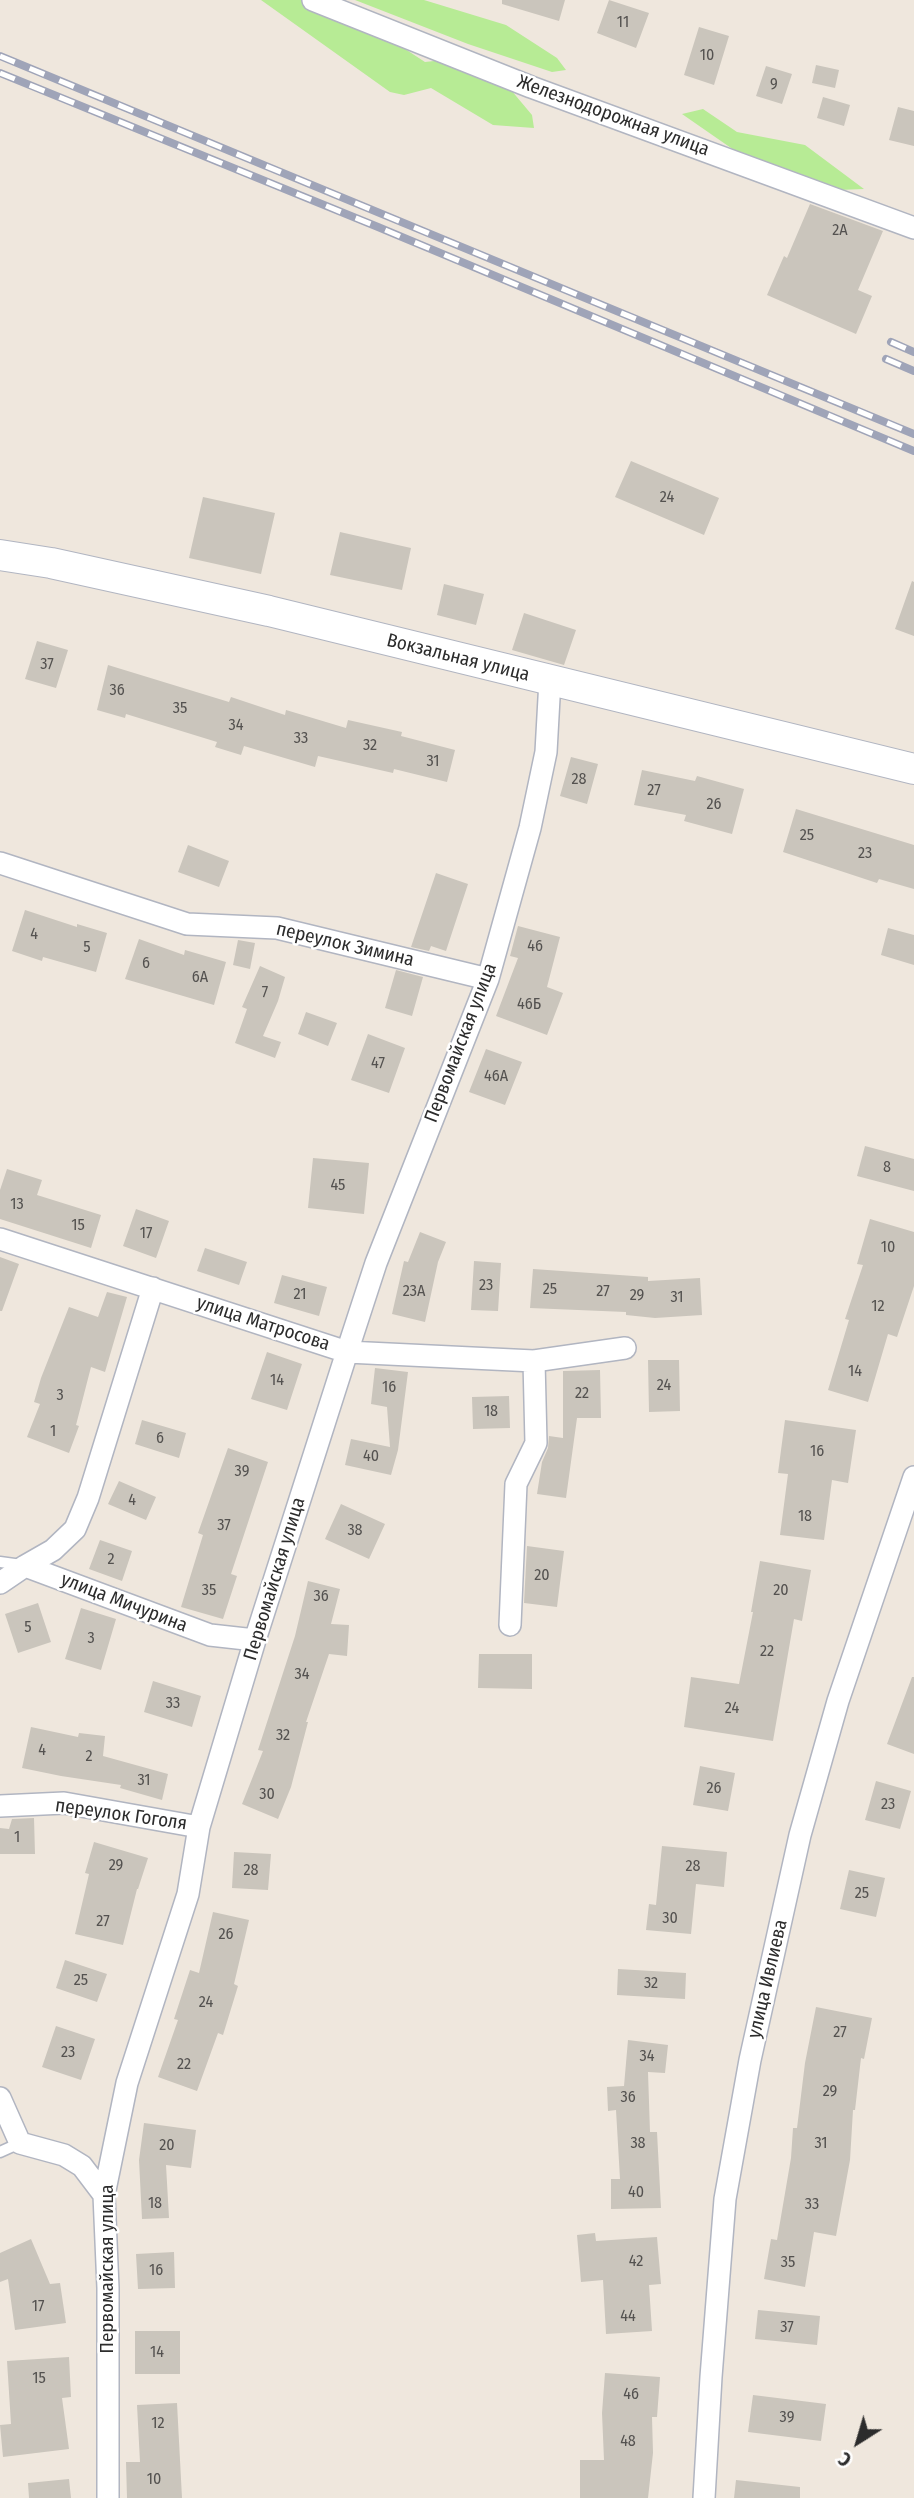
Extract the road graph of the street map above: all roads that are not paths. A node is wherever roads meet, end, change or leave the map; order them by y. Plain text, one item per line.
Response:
1 (313, 0) edge
2 (914, 228) edge
3 (0, 555) edge
4 (550, 680) junction
5 (914, 769) edge
6 (0, 863) edge
7 (488, 979) junction
8 (0, 1239) edge
9 (153, 1287) junction
10 (625, 1348) dead end
11 (347, 1352) junction
12 (534, 1361) junction
13 (914, 1477) edge
14 (0, 1562) edge
15 (25, 1566) junction
16 (0, 1583) edge
17 (510, 1625) dead end
18 (255, 1640) junction
19 (0, 1806) edge
20 (199, 1827) junction
21 (0, 2098) edge
22 (20, 2143) junction
23 (0, 2152) edge
24 (104, 2195) junction
25 (108, 2498) edge
26 (704, 2498) edge

1 - 2 street, Железнодорожная улица
3 - 4 street, Вокзальная улица
4 - 5 street, Вокзальная улица
4 - 7 street, Первомайская улица
6 - 7 street, переулок Зимина
7 - 11 street, Первомайская улица
8 - 9 street, улица Матросова
9 - 11 street, улица Матросова
9 - 15 street
10 - 12 street, улица Матросова
11 - 12 street, улица Матросова
11 - 18 street, Первомайская улица
12 - 17 street
13 - 26 street, улица Ивлиева
14 - 15 lane
15 - 16 street
15 - 18 street, улица Мичурина
18 - 20 street, Первомайская улица
19 - 20 street, переулок Гоголя
20 - 24 street, Первомайская улица
21 - 22 street
22 - 23 lane
22 - 24 street
24 - 25 street, Первомайская улица

